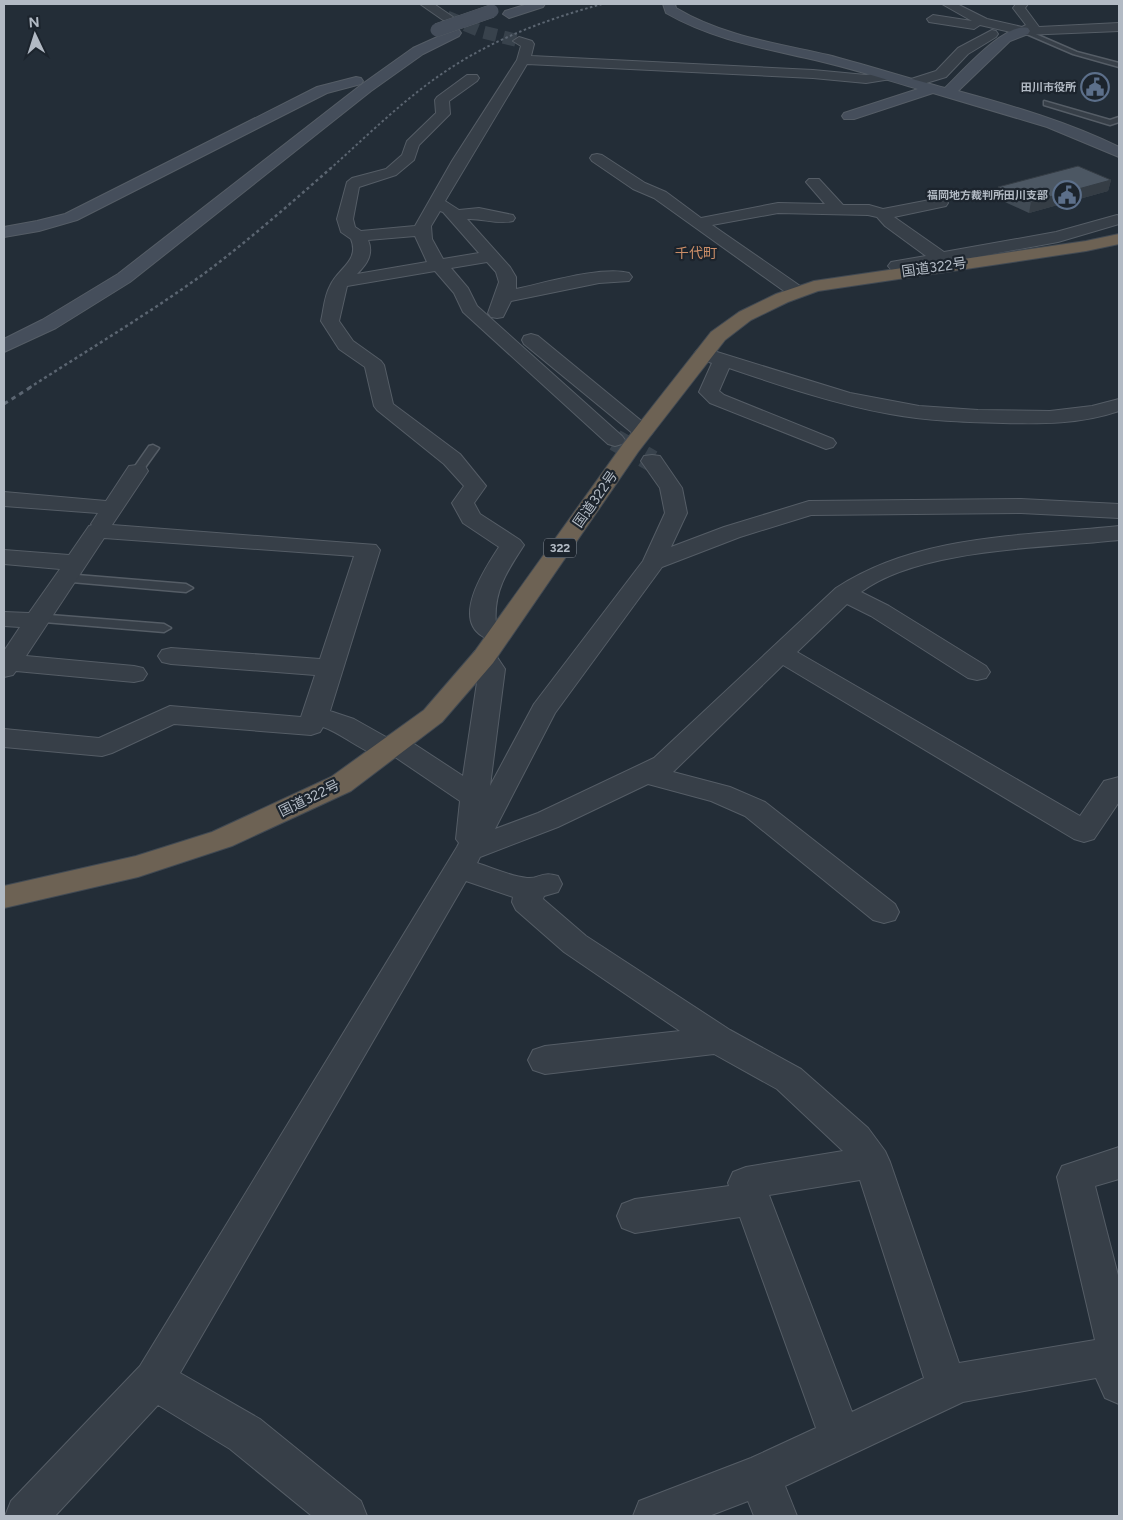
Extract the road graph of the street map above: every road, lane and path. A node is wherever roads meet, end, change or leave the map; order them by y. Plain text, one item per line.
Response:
1 (426, 4) edge
2 (539, 4) edge
3 (669, 4) edge
4 (948, 4) edge
5 (1022, 4) edge
6 (511, 7) edge
7 (446, 17) tunnel mouth
8 (933, 19) dead end
9 (1119, 28) edge
10 (994, 30) junction
11 (1024, 31) junction
12 (519, 41) dead end
13 (409, 42) dead end
14 (524, 60) junction
15 (1119, 65) edge
16 (371, 69) dead end
17 (886, 76) junction
18 (472, 78) dead end
19 (913, 83) junction
20 (932, 89) junction
21 (352, 90) junction
22 (948, 93) junction
23 (1047, 103) dead end
24 (849, 116) dead end
25 (1119, 119) edge
26 (1119, 153) edge
27 (597, 158) dead end
28 (814, 182) dead end
29 (436, 203) junction
30 (940, 203) dead end
31 (839, 210) junction
32 (883, 214) junction
33 (454, 215) junction
34 (507, 218) dead end
35 (698, 223) junction
36 (423, 230) junction
37 (1118, 230) edge
38 (4, 232) edge
39 (358, 236) junction
40 (149, 241) junction
41 (169, 242) junction
42 (491, 256) junction
43 (941, 258) junction
44 (440, 265) junction
45 (905, 272) junction
46 (623, 277) dead end
47 (341, 282) junction
48 (462, 292) junction
49 (797, 292) junction
50 (500, 305) junction
51 (4, 335) edge
52 (4, 346) edge
53 (714, 357) junction
54 (1119, 405) edge
55 (643, 432) junction
56 (615, 440) tunnel mouth
57 (826, 443) dead end
58 (153, 448) dead end
59 (652, 460) tunnel mouth
60 (137, 471) joint
61 (7, 504) edge
62 (113, 508) junction
63 (1119, 512) edge
64 (97, 531) junction
65 (1119, 533) edge
66 (4, 557) edge
67 (654, 562) junction
68 (70, 570) junction
69 (186, 588) dead end
70 (844, 593) junction
71 (4, 619) edge
72 (36, 620) junction
73 (164, 628) dead end
74 (491, 647) junction
75 (783, 654) junction
76 (171, 656) dead end
77 (6, 666) edge
78 (330, 668) junction
79 (977, 672) dead end
80 (134, 674) dead end
81 (315, 716) junction
82 (4, 738) edge
83 (391, 747) junction
84 (646, 774) junction
85 (1119, 786) edge
86 (474, 797) junction
87 (465, 859) junction
88 (4, 897) edge
89 (884, 912) dead end
90 (718, 1040) junction
91 (545, 1060) dead end
92 (872, 1162) junction
93 (1119, 1163) edge
94 (752, 1199) junction
95 (635, 1216) dead end
96 (1116, 1363) edge
97 (154, 1380) junction
98 (948, 1389) junction
99 (841, 1438) junction
100 (759, 1476) junction
101 (26, 1516) edge
102 (346, 1516) edge
103 (654, 1516) edge
104 (776, 1516) edge

1 - 7 street
2 - 6 street
3 - 17 street
4 - 10 street
5 - 11 street
6 - 13 street, bridge
6 - 21 street
8 - 10 street
9 - 11 street
10 - 11 street
10 - 19 street
11 - 15 lane
11 - 22 street
12 - 14 street
14 - 17 street
14 - 29 street
16 - 21 street
17 - 19 street
18 - 39 street
19 - 20 street
20 - 22 street
20 - 24 street
21 - 38 street
21 - 40 street
21 - 41 street
22 - 26 street
23 - 25 lane
27 - 35 street
28 - 31 street
29 - 33 street
29 - 36 street
30 - 32 street
31 - 32 street
31 - 35 street
32 - 43 street
33 - 34 street
33 - 42 street
35 - 49 street
36 - 39 street
36 - 44 street
37 - 43 street
37 - 45 highway, 国道322号 / 322
39 - 47 street
40 - 41 street
40 - 51 street
41 - 52 street
42 - 44 street
42 - 50 street
43 - 45 street
44 - 47 street
44 - 48 street
45 - 49 highway, 国道322号 / 322
46 - 50 street
47 - 74 street
48 - 50 street
48 - 56 street
49 - 53 highway, 国道322号 / 322
50 - 55 street
53 - 54 street
53 - 55 highway, 国道322号 / 322
53 - 57 street
55 - 74 highway, 国道322号 / 322
58 - 60 lane
59 - 67 street
60 - 62 street
61 - 62 street
62 - 64 street
63 - 67 street
64 - 68 street
64 - 78 street
65 - 70 street
66 - 68 street
67 - 87 street
68 - 69 lane
68 - 72 street
70 - 75 street
70 - 79 street
71 - 72 street
72 - 73 lane
72 - 77 street
74 - 83 highway, 国道322号 / 322
74 - 86 street
75 - 84 street
75 - 85 street
76 - 78 street
77 - 80 street
78 - 81 street
81 - 82 street
81 - 83 street
83 - 86 street
83 - 88 highway, 国道322号 / 322
84 - 87 street
84 - 89 street
86 - 87 street
87 - 90 street
87 - 97 street
90 - 91 street
90 - 92 street
92 - 94 street
92 - 98 street
93 - 96 street
94 - 95 street
94 - 99 street
96 - 98 street
97 - 101 street
97 - 102 street
98 - 99 street
99 - 100 street
100 - 103 street
100 - 104 street

